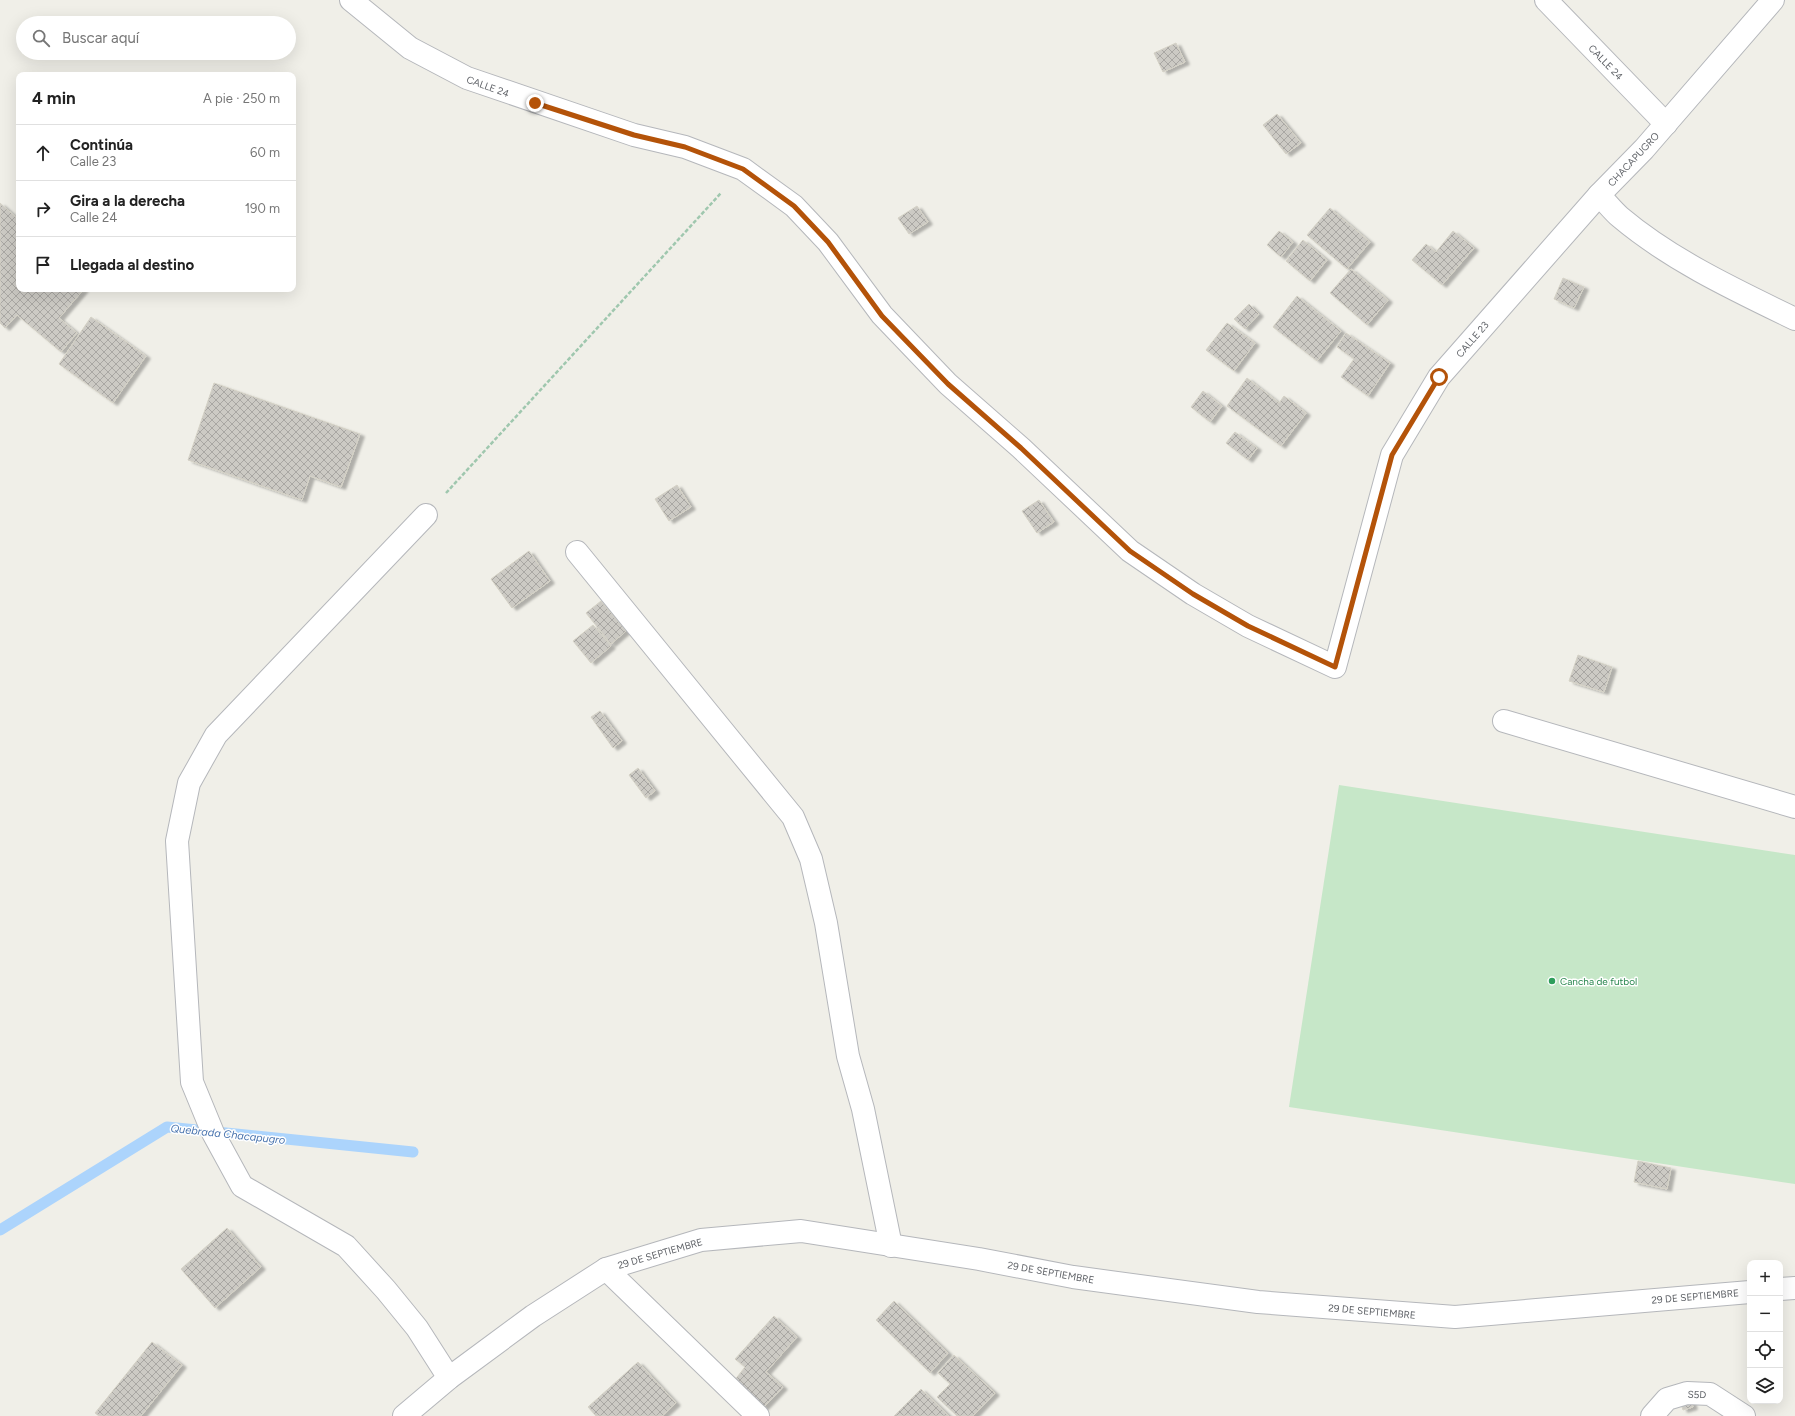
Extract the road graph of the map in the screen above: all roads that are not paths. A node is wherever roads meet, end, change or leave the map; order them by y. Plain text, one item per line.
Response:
1 (351, 0) edge
2 (1546, 0) edge
3 (1772, 0) edge
4 (1666, 124) junction
5 (1599, 195) junction
6 (1795, 319) edge
7 (426, 515) road end
8 (577, 552) dead end
9 (1335, 667) joint
10 (1504, 721) dead end
11 (1795, 807) edge
12 (891, 1246) junction
13 (606, 1269) junction
14 (1795, 1288) edge
15 (1783, 1289) edge
16 (1747, 1292) edge
17 (449, 1378) junction
18 (404, 1416) edge
19 (758, 1416) edge
20 (1652, 1416) edge
21 (1744, 1416) edge

1 - 9 street, CALLE 24
2 - 4 street, CALLE 24
3 - 4 street, CHACAPUGRO
4 - 5 street, CHACAPUGRO
5 - 6 street, CHACAPUGRO
5 - 9 street, CALLE 23
7 - 17 street
8 - 12 street
10 - 11 street
12 - 13 street, 29 DE SEPTIEMBRE
12 - 16 street, 29 DE SEPTIEMBRE
13 - 17 street, 29 DE SEPTIEMBRE
13 - 19 street
14 - 15 street
17 - 18 street, 29 DE SEPTIEMBRE
20 - 21 street, S5D

